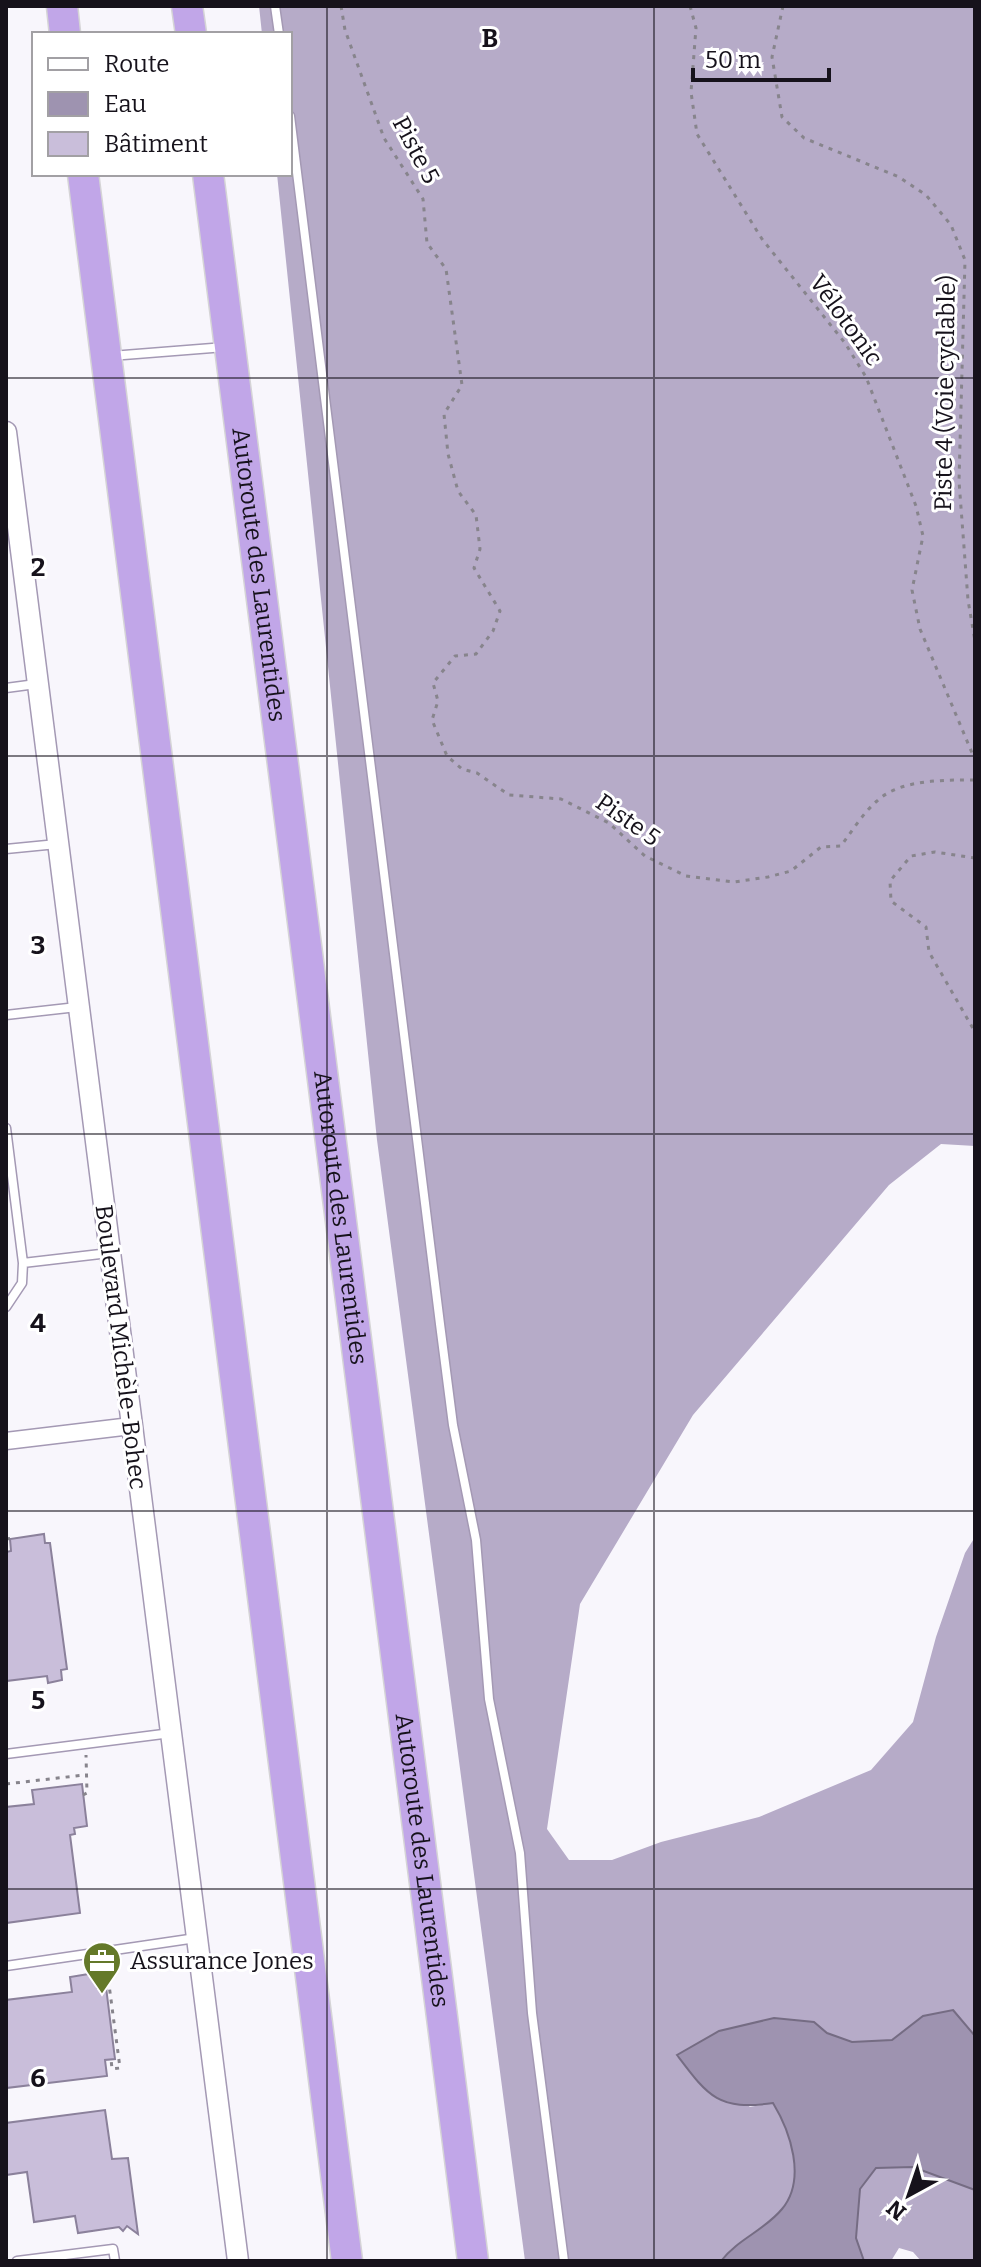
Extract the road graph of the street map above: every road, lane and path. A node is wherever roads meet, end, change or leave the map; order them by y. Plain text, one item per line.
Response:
1 (62, 6) edge
2 (187, 6) edge
3 (275, 6) edge
4 (341, 6) edge
5 (690, 6) edge
6 (783, 6) edge
7 (65, 32) edge
8 (191, 32) edge
9 (279, 32) edge
10 (292, 132) edge
11 (83, 176) edge
12 (208, 176) edge
13 (230, 347) junction
14 (107, 356) junction
15 (6, 432) edge
16 (975, 641) edge
17 (37, 684) junction
18 (6, 688) edge
19 (975, 760) edge
20 (975, 780) edge
21 (57, 844) junction
22 (6, 849) edge
23 (975, 858) edge
24 (78, 1006) junction
25 (6, 1015) edge
26 (975, 1032) edge
27 (6, 1128) edge
28 (109, 1253) junction
29 (23, 1263) junction
30 (6, 1307) edge
31 (131, 1426) junction
32 (6, 1441) edge
33 (16, 1538) dead end
34 (6, 1539) edge
35 (171, 1733) junction
36 (85, 1744) junction
37 (6, 1754) edge
38 (84, 1775) junction
39 (6, 1784) edge
40 (83, 1795) dead end
41 (197, 1938) junction
42 (6, 1966) edge
43 (102, 1987) dead end
44 (111, 2059) dead end
45 (17, 2261) edge
46 (115, 2261) edge
47 (238, 2261) edge
48 (347, 2261) edge
49 (473, 2261) edge
50 (564, 2261) edge

1 - 7 highway
2 - 8 highway
3 - 9 lane
4 - 20 path, Piste 5
5 - 19 path, Vélotonic
6 - 16 path, Piste 4 (Voie cyclable)
10 - 50 lane
11 - 14 highway
12 - 13 highway, Autoroute des Laurentides
13 - 14 lane
13 - 49 highway, Autoroute des Laurentides
14 - 48 highway
15 - 17 street, Boulevard Michèle-Bohec
17 - 18 lane
17 - 21 street, Boulevard Michèle-Bohec
21 - 22 lane
21 - 24 street, Boulevard Michèle-Bohec
23 - 26 path
24 - 25 lane
24 - 28 street, Boulevard Michèle-Bohec
27 - 29 lane
28 - 29 lane
28 - 31 street, Boulevard Michèle-Bohec
29 - 30 lane
31 - 32 street
31 - 35 street, Boulevard Michèle-Bohec
33 - 34 path
35 - 36 lane
35 - 41 street, Boulevard Michèle-Bohec
36 - 37 lane
36 - 38 path
38 - 39 path
38 - 40 path
41 - 42 lane
41 - 47 street, Boulevard Michèle-Bohec
43 - 44 path
45 - 46 lane

